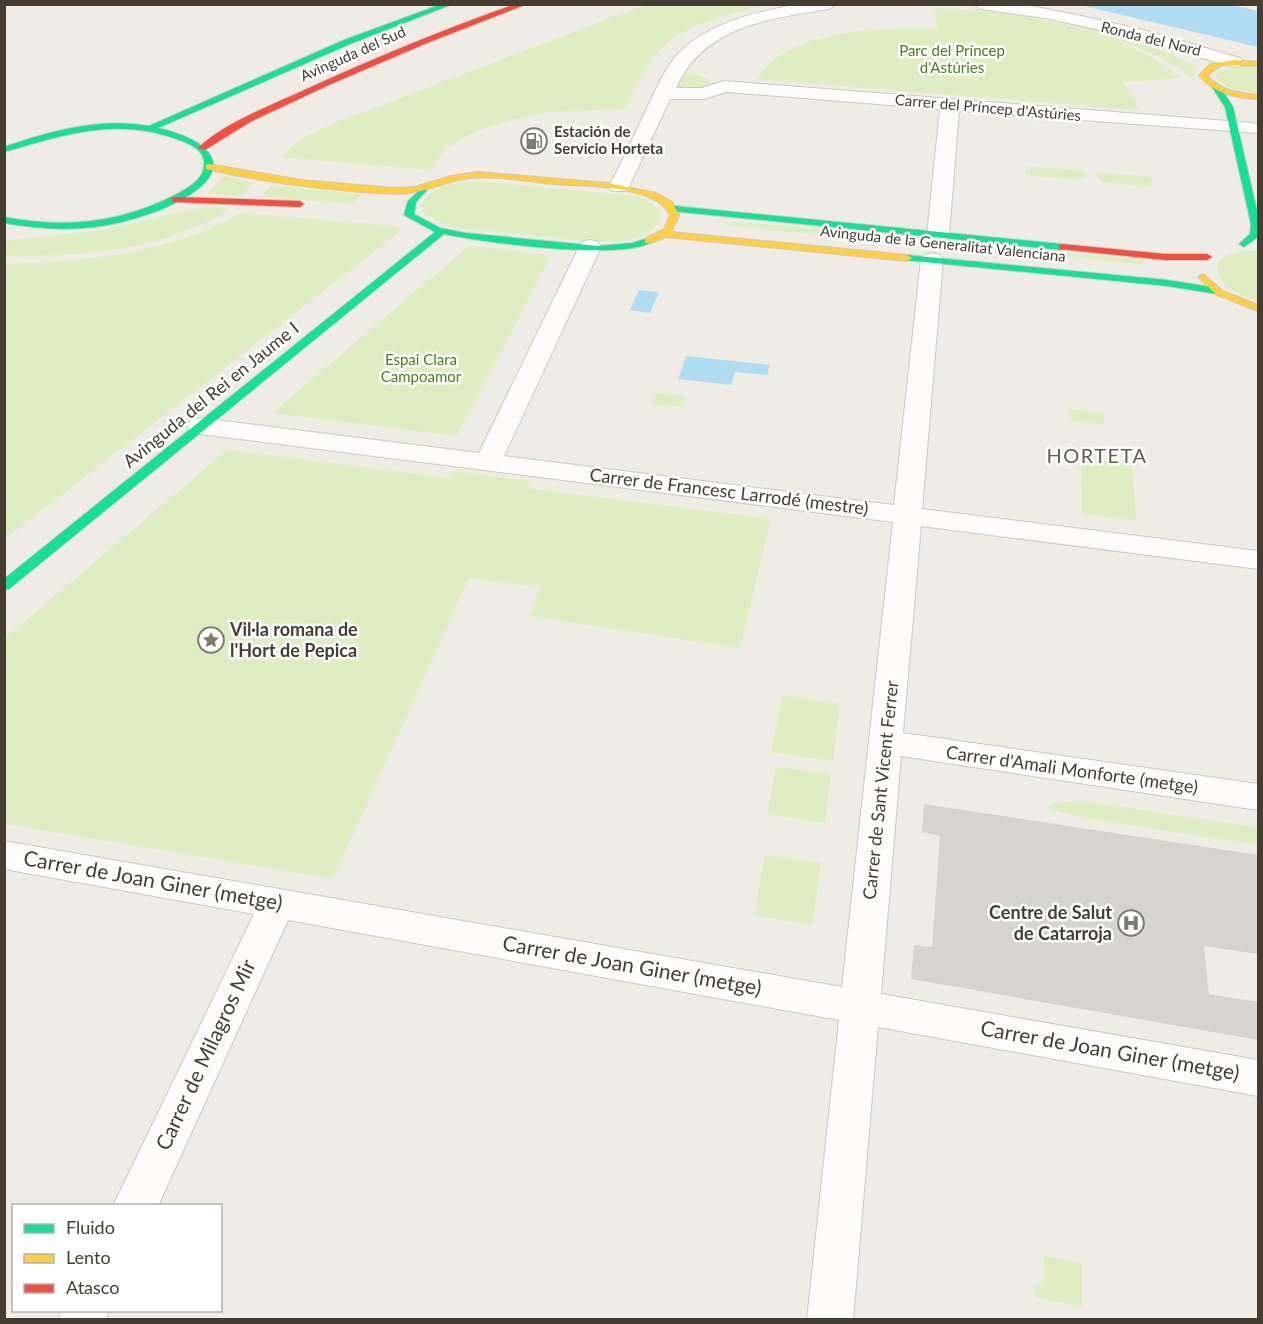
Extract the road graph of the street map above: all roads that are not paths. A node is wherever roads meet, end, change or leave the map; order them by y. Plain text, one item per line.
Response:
1 (450, 4) edge
2 (524, 4) edge
3 (830, 4) edge
4 (981, 4) edge
5 (1067, 19) junction
6 (1234, 62) junction
7 (1258, 64) edge
8 (675, 70) junction
9 (1204, 71) junction
10 (724, 86) junction
11 (1216, 87) junction
12 (664, 93) junction
13 (1258, 97) edge
14 (950, 105) junction
15 (1258, 107) edge
16 (152, 128) junction
17 (1248, 133) junction
18 (202, 148) junction
19 (4, 150) edge
20 (209, 167) junction
21 (619, 187) junction
22 (423, 190) junction
23 (176, 200) junction
24 (318, 206) dead end
25 (674, 209) junction
26 (393, 212) dead end
27 (409, 215) junction
28 (4, 220) edge
29 (40, 226) junction
30 (441, 232) junction
31 (665, 234) junction
32 (11, 235) dead end
33 (1251, 244) edge
34 (590, 247) junction
35 (935, 247) junction
36 (1207, 257) junction
37 (1217, 291) junction
38 (1258, 308) edge
39 (200, 426) junction
40 (488, 462) junction
41 (908, 514) junction
42 (1258, 560) edge
43 (4, 586) edge
44 (886, 742) junction
45 (1258, 797) edge
46 (4, 855) edge
47 (277, 904) junction
48 (860, 1006) junction
49 (1258, 1078) edge
50 (136, 1204) edge
51 (830, 1320) edge

1 - 16 street, Avinguda del Sud
2 - 18 street, Avinguda del Sud
3 - 8 street
4 - 5 street, Ronda del Nord
5 - 6 street, Ronda del Nord
5 - 9 street, Ronda del Nord
6 - 7 street
6 - 9 street
8 - 10 street
8 - 12 street
9 - 11 street
10 - 12 street
10 - 14 street, Carrer del Príncep d'Astúries
11 - 13 street
11 - 17 street
12 - 21 street
14 - 17 street, Carrer del Príncep d'Astúries
14 - 35 street, Carrer de Sant Vicent Ferrer
15 - 17 street
16 - 18 street
16 - 19 street
17 - 33 street
18 - 20 street
20 - 22 street
20 - 23 street
21 - 22 street
21 - 25 street
22 - 27 street
23 - 24 street
23 - 29 street
25 - 31 street
25 - 35 street, Avinguda de la Generalitat Valenciana
26 - 27 street
27 - 30 street
28 - 29 street
29 - 32 street
30 - 34 street
30 - 39 street, Avinguda del Rei en Jaume I
31 - 34 street
31 - 35 street, Avinguda de la Generalitat Valenciana
33 - 36 street
34 - 40 street
35 - 36 street, Avinguda de la Generalitat Valenciana
35 - 37 street, Avinguda de la Generalitat Valenciana
35 - 41 street, Carrer de Sant Vicent Ferrer
36 - 37 street
37 - 38 street, Avinguda de la Generalitat Valenciana
39 - 40 street, Carrer de Francesc Larrodé (mestre)
39 - 43 street, Avinguda del Rei en Jaume I
40 - 41 street, Carrer de Francesc Larrodé (mestre)
41 - 42 street, Carrer de Francesc Larrodé (mestre)
41 - 44 street, Carrer de Sant Vicent Ferrer
44 - 45 street, Carrer d'Amali Monforte (metge)
44 - 48 street, Carrer de Sant Vicent Ferrer
46 - 47 street, Carrer de Joan Giner (metge)
47 - 48 street, Carrer de Joan Giner (metge)
47 - 50 street, Carrer de Milagros Mir
48 - 49 street, Carrer de Joan Giner (metge)
48 - 51 street, Carrer de Sant Vicent Ferrer

